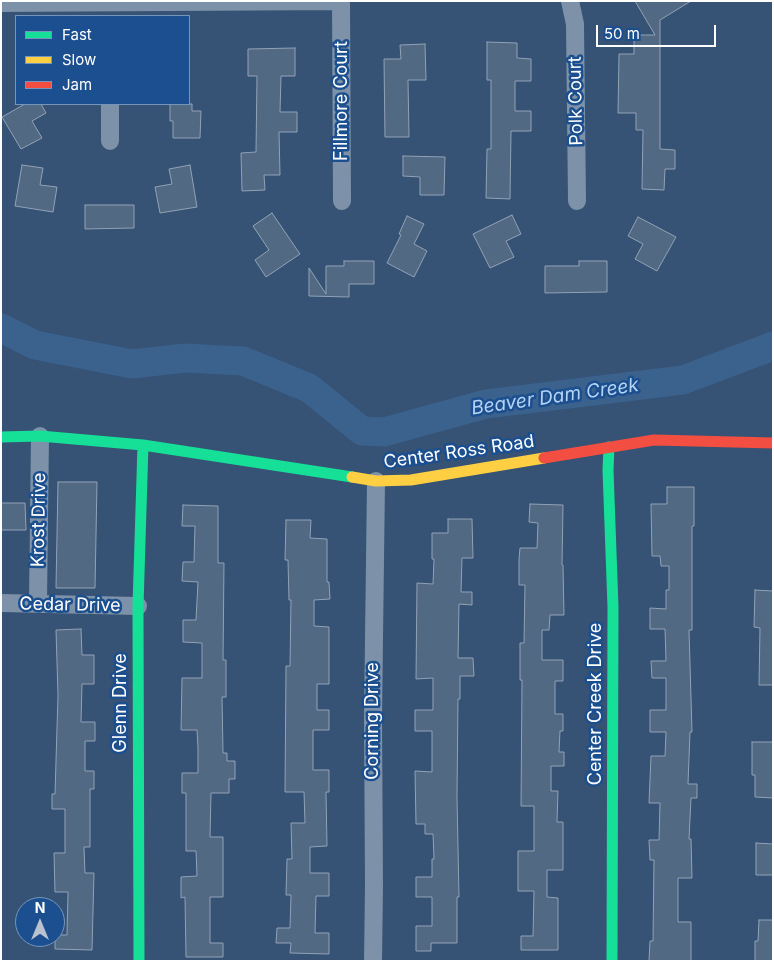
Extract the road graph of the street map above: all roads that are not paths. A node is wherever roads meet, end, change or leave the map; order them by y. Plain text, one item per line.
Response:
1 (339, 1) edge
2 (570, 1) edge
3 (1, 3) edge
4 (111, 9) edge
5 (110, 105) edge
6 (110, 141) dead end
7 (342, 200) dead end
8 (577, 201) dead end
9 (40, 436) junction
10 (1, 437) edge
11 (773, 443) edge
12 (143, 445) junction
13 (609, 447) junction
14 (376, 481) junction
15 (1, 603) edge
16 (38, 604) junction
17 (138, 606) junction
18 (139, 961) edge
19 (373, 961) edge
20 (612, 961) edge

1 - 4 street
1 - 7 street, Fillmore Court
2 - 8 street, Polk Court
3 - 4 street
5 - 6 street
9 - 10 street, Center Ross Road
9 - 12 street, Center Ross Road
9 - 16 street, Krost Drive
11 - 13 street, Center Ross Road
12 - 14 street, Center Ross Road
12 - 17 street, Glenn Drive
13 - 14 street, Center Ross Road
13 - 20 street, Center Creek Drive
14 - 19 street, Corning Drive
15 - 16 street, Cedar Drive
16 - 17 street, Cedar Drive
17 - 18 street, Glenn Drive

